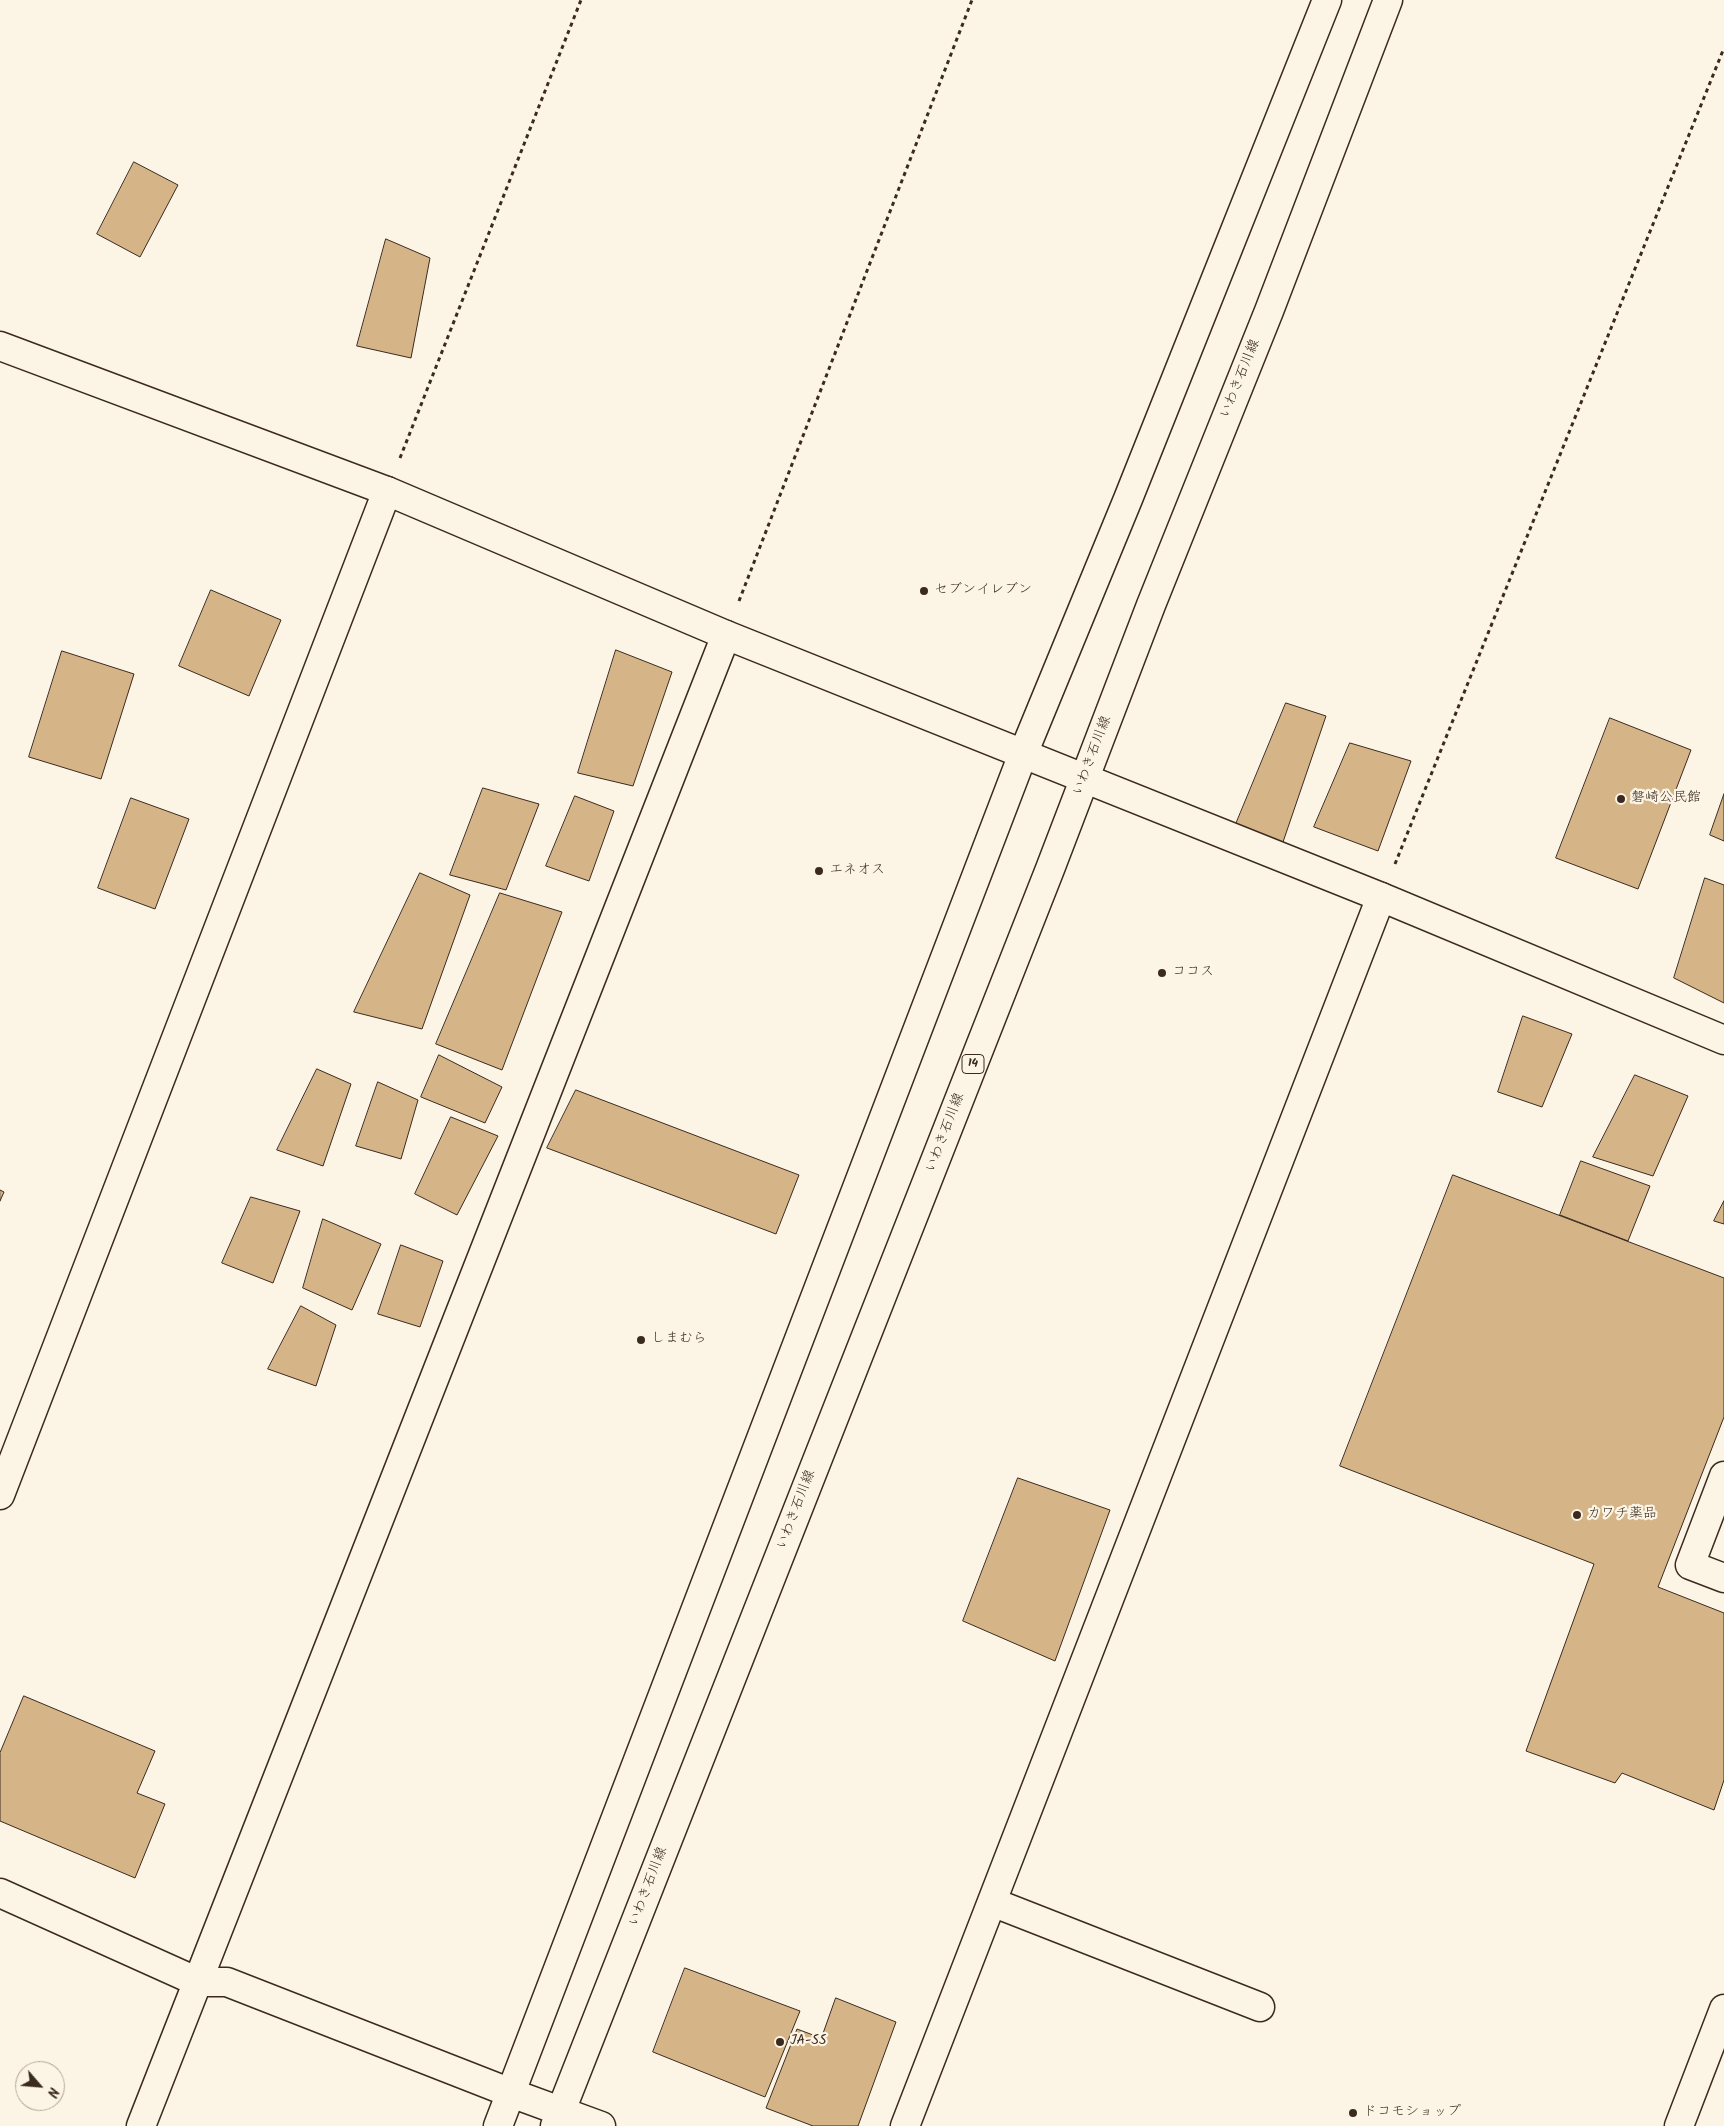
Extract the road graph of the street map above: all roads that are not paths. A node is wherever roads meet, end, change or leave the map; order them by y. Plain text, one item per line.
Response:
1 (1327, 0) edge
2 (1388, 0) edge
3 (0, 346) edge
4 (387, 491) junction
5 (726, 635) junction
6 (1023, 754) junction
7 (1085, 778) junction
8 (1381, 897) junction
9 (1724, 1040) edge
10 (7, 1455) edge
11 (1724, 1476) edge
12 (0, 1495) edge
13 (1724, 1578) edge
14 (0, 1893) edge
15 (992, 1902) junction
16 (198, 1982) junction
17 (1260, 2007) dead end
18 (1724, 2009) edge
19 (510, 2093) junction
20 (558, 2118) edge
21 (141, 2126) edge
22 (498, 2126) edge
23 (601, 2126) edge
24 (905, 2126) edge
25 (1679, 2126) edge

1 - 6 street
2 - 7 street, いわき石川線 / 14
3 - 4 street
4 - 5 street
4 - 10 street
5 - 6 street
5 - 16 street
6 - 7 street
6 - 19 street
7 - 8 street
7 - 20 street, いわき石川線 / 14
8 - 9 street
8 - 15 street
10 - 12 street
11 - 13 street
14 - 16 street
15 - 17 street
15 - 24 street
16 - 19 street
16 - 21 street
18 - 25 street
19 - 20 street
19 - 22 street
20 - 23 street

